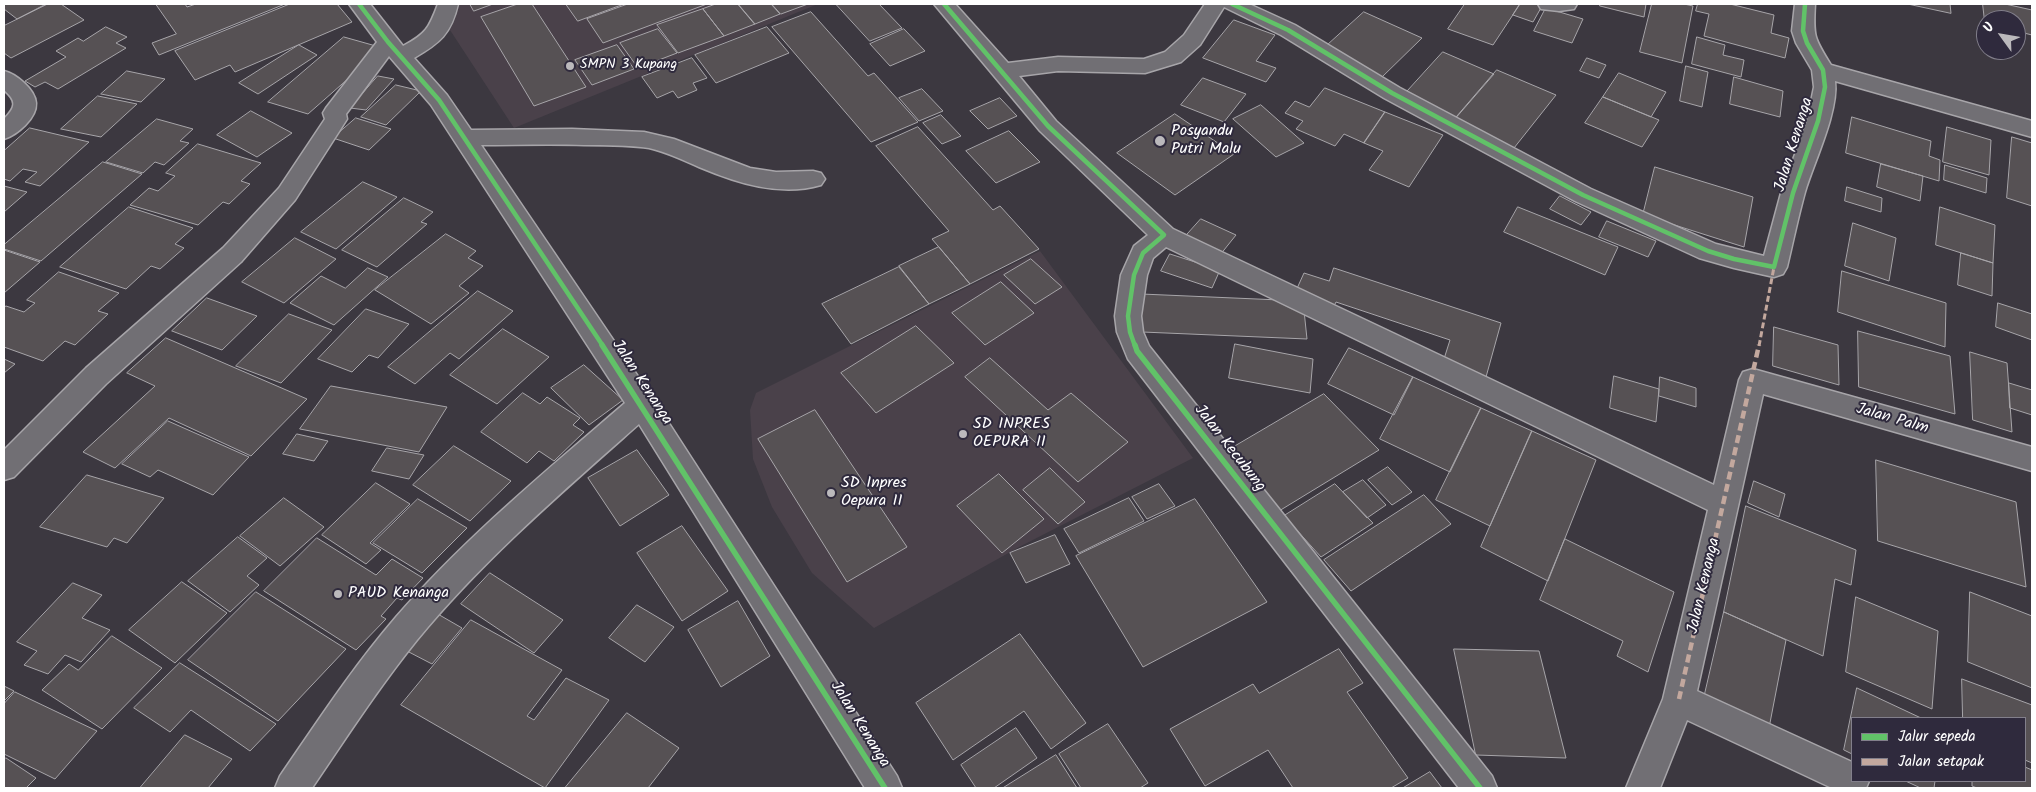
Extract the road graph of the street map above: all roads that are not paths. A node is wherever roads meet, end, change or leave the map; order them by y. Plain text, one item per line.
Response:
1 (359, 4) edge
2 (448, 4) edge
3 (944, 4) edge
4 (1214, 4) edge
5 (1232, 4) edge
6 (1548, 4) edge
7 (1567, 4) edge
8 (1804, 4) edge
9 (394, 49) junction
10 (1823, 70) junction
11 (1003, 71) junction
12 (4, 78) edge
13 (2032, 129) edge
14 (4, 131) edge
15 (464, 138) junction
16 (813, 179) dead end
17 (1164, 234) junction
18 (1753, 380) joint
19 (642, 405) junction
20 (2032, 459) edge
21 (4, 468) edge
22 (1724, 504) junction
23 (1679, 699) junction
24 (1851, 779) edge
25 (1858, 782) edge
26 (292, 788) edge
27 (885, 788) edge
28 (1480, 788) edge
29 (1643, 788) edge
30 (1872, 788) edge

1 - 9 street, Jalan Kenanga
2 - 9 street
3 - 11 street
4 - 11 street
5 - 10 street, Jalan Kenanga
6 - 7 street
8 - 10 street, Jalan Kenanga
9 - 15 street, Jalan Kenanga
9 - 21 street
10 - 13 street
11 - 17 street
12 - 14 street
15 - 16 street
15 - 19 street, Jalan Kenanga
17 - 22 street
17 - 28 street, Jalan Kecubung
18 - 20 street, Jalan Palm
18 - 22 street, Jalan Kenanga
19 - 26 street
19 - 27 street, Jalan Kenanga
22 - 23 street, Jalan Kenanga
23 - 24 street
23 - 29 street, Jalan Kenanga
25 - 30 street

